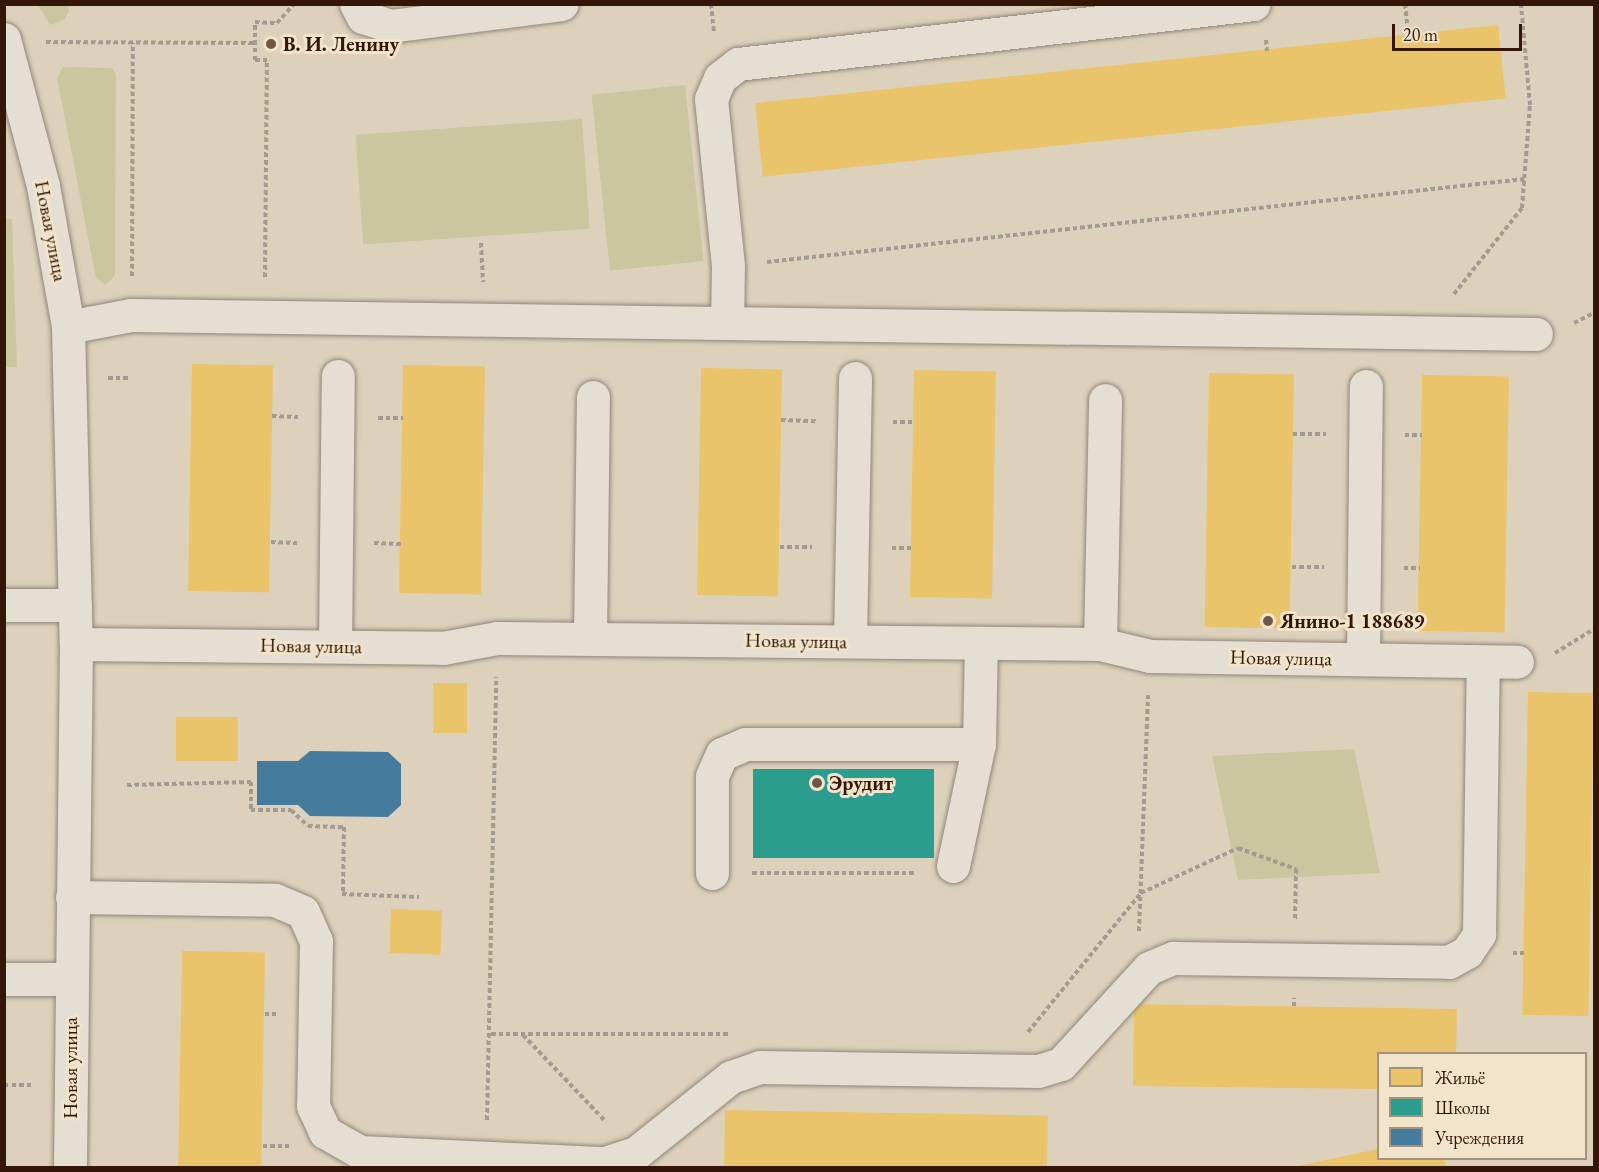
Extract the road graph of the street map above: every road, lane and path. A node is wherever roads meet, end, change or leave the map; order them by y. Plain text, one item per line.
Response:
1 (294, 4) edge
2 (356, 4) edge
3 (562, 4) edge
4 (1254, 4) edge
5 (1405, 4) edge
6 (1521, 4) edge
7 (1098, 14) edge
8 (1408, 35) dead end
9 (5, 40) edge
10 (134, 43) junction
11 (255, 43) junction
12 (1524, 179) junction
13 (728, 266) junction
14 (131, 315) junction
15 (265, 317) junction
16 (727, 323) junction
17 (68, 327) junction
18 (1422, 333) junction
19 (1536, 334) dead end
20 (338, 376) dead end
21 (855, 378) dead end
22 (1366, 386) dead end
23 (593, 397) dead end
24 (1105, 400) dead end
25 (4, 605) edge
26 (75, 605) junction
27 (496, 638) junction
28 (590, 638) junction
29 (850, 641) junction
30 (981, 643) junction
31 (76, 644) junction
32 (1100, 644) junction
33 (335, 646) junction
34 (1150, 656) junction
35 (1363, 659) junction
36 (1483, 662) junction
37 (1516, 662) dead end
38 (979, 744) junction
39 (127, 785) dead end
40 (953, 867) joint
41 (712, 873) joint
42 (1141, 892) junction
43 (343, 894) junction
44 (72, 897) junction
45 (419, 897) dead end
46 (303, 912) junction
47 (1295, 960) junction
48 (1149, 968) junction
49 (4, 979) edge
50 (70, 979) junction
51 (1015, 1033) dead end
52 (490, 1034) junction
53 (739, 1034) dead end
54 (523, 1035) junction
55 (4, 1085) edge
56 (35, 1085) dead end
57 (636, 1153) junction
58 (485, 1158) junction
59 (70, 1167) edge

1 - 11 path
2 - 3 street
4 - 7 street
5 - 8 path
6 - 12 path
7 - 13 street
9 - 10 path
9 - 17 street, Новая улица
10 - 11 path
10 - 14 path
11 - 15 path
12 - 13 path
12 - 18 path
13 - 16 street
14 - 15 street
14 - 17 street
15 - 16 street
16 - 18 street
17 - 26 street, Новая улица
18 - 19 street
20 - 33 street
21 - 29 street
22 - 35 street
23 - 28 street
24 - 32 street
25 - 26 street
26 - 31 street, Новая улица
27 - 28 street, Новая улица
27 - 33 street, Новая улица
27 - 52 path
28 - 29 street, Новая улица
29 - 30 street, Новая улица
30 - 32 street, Новая улица
30 - 38 street
31 - 33 street, Новая улица
31 - 44 street, Новая улица
32 - 34 street, Новая улица
34 - 35 street, Новая улица
34 - 42 path
35 - 36 street, Новая улица
36 - 37 street, Новая улица
36 - 47 street
38 - 40 street
38 - 41 street
39 - 43 path
40 - 41 path
42 - 47 path
42 - 48 path
42 - 51 path
43 - 45 path
43 - 46 path
44 - 46 street
44 - 50 street, Новая улица
46 - 58 street
47 - 48 street
48 - 57 street
49 - 50 street
50 - 59 street, Новая улица
52 - 54 path
52 - 58 path
53 - 54 path
54 - 57 path
55 - 56 path
57 - 58 street

